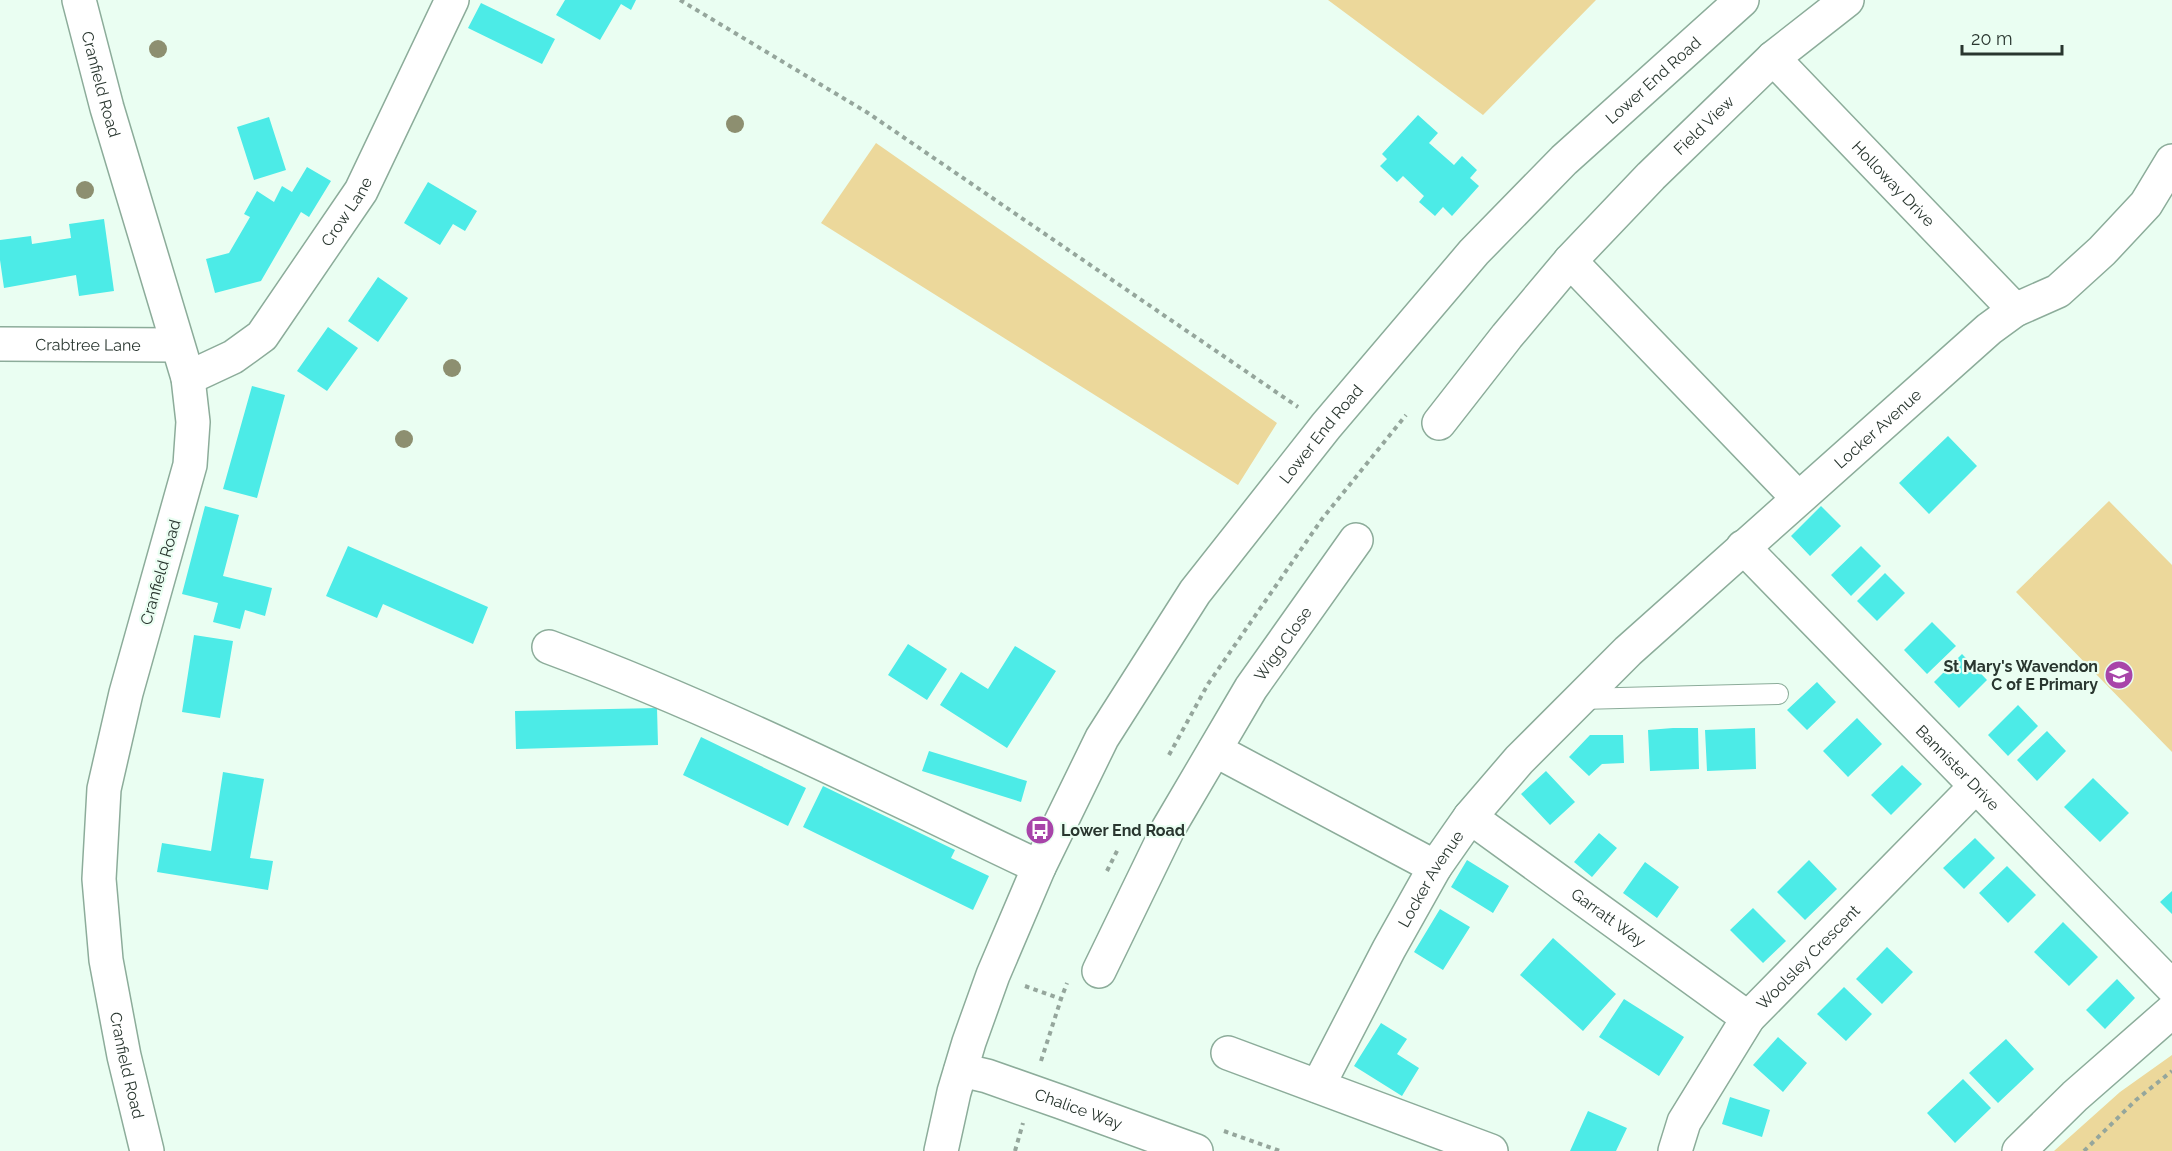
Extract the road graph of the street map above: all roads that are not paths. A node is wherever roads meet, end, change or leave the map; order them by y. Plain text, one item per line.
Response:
1 (79, 0) edge
2 (452, 0) edge
3 (1742, 0) edge
4 (1847, 0) edge
5 (1773, 58) junction
6 (2172, 161) edge
7 (1570, 261) junction
8 (2015, 310) junction
9 (0, 344) edge
10 (177, 345) junction
11 (188, 378) junction
12 (1425, 416) road end
13 (1798, 498) junction
14 (1356, 540) dead end
15 (1743, 547) junction
16 (549, 647) dead end
17 (1778, 694) dead end
18 (1580, 699) junction
19 (1215, 750) junction
20 (1976, 787) junction
21 (1470, 817) junction
22 (1038, 867) junction
23 (1435, 867) junction
24 (1084, 975) road end
25 (2172, 987) edge
26 (2172, 1011) edge
27 (1748, 1017) junction
28 (1228, 1053) dead end
29 (961, 1070) junction
30 (1318, 1086) junction
31 (147, 1151) edge
32 (941, 1151) edge
33 (1196, 1151) edge
34 (1491, 1151) edge
35 (1675, 1151) edge
36 (2019, 1151) edge

1 - 10 street, Cranfield Road
2 - 11 street, Crow Lane
3 - 22 street, Lower End Road
4 - 5 street, Field View
5 - 7 street, Field View
5 - 8 street, Holloway Drive
6 - 8 street, Locker Avenue
7 - 12 street, Field View
7 - 13 street
8 - 13 street, Locker Avenue
9 - 10 street, Crabtree Lane
10 - 11 street, Cranfield Road
11 - 31 street, Cranfield Road
13 - 15 street, Locker Avenue
14 - 19 street, Wigg Close
15 - 18 street, Locker Avenue
15 - 20 street, Bannister Drive
16 - 22 street
17 - 18 lane
18 - 21 street, Locker Avenue
19 - 23 street
19 - 24 street, Wigg Close
20 - 25 street, Bannister Drive
20 - 27 street, Woolsley Crescent
21 - 23 street, Locker Avenue
21 - 27 street, Garratt Way
22 - 29 street, Lower End Road
23 - 30 street, Locker Avenue
26 - 36 street
27 - 35 street, Woolsley Crescent
28 - 30 street
29 - 32 street, Lower End Road
29 - 33 street, Chalice Way
30 - 34 street

